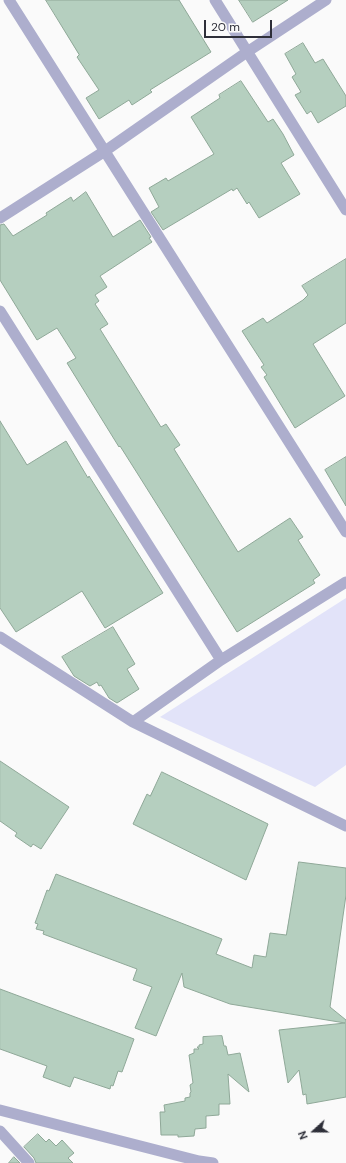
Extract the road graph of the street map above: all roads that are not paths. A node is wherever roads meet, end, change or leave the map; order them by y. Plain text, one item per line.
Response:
1 (9, 0) edge
2 (215, 0) edge
3 (326, 0) edge
4 (247, 52) junction
5 (105, 151) junction
6 (346, 210) edge
7 (0, 218) edge
8 (0, 311) edge
9 (346, 532) edge
10 (346, 582) edge
11 (0, 636) edge
12 (221, 660) junction
13 (133, 722) junction
14 (346, 826) edge
15 (0, 1110) edge
16 (0, 1131) edge
17 (198, 1162) edge
18 (29, 1163) edge
19 (213, 1163) edge

1 - 5 street
2 - 4 street
3 - 4 street
4 - 5 street
4 - 6 street
5 - 7 street
5 - 9 street
8 - 12 street
10 - 12 street
11 - 13 street
12 - 13 street
13 - 14 street
15 - 17 street
16 - 18 street
17 - 19 street

